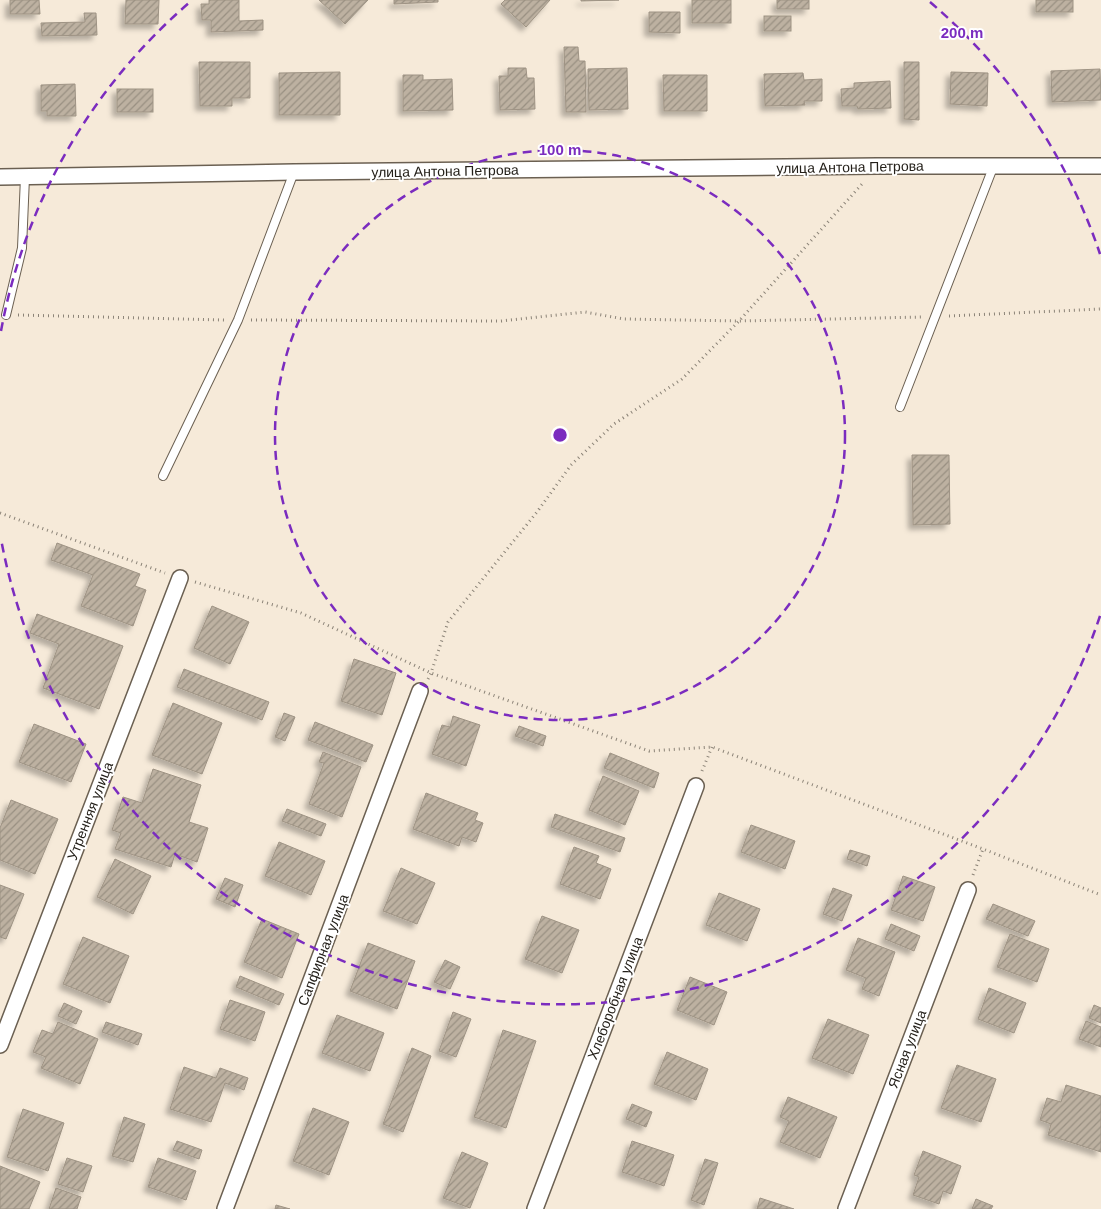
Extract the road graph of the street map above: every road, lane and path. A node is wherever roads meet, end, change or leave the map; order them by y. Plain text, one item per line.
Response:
1 (994, 165) junction
2 (877, 166) junction
3 (1101, 166) edge
4 (294, 172) junction
5 (0, 177) edge
6 (25, 177) junction
7 (1101, 309) edge
8 (6, 315) joint
9 (935, 316) junction
10 (238, 320) junction
11 (739, 321) junction
12 (900, 407) dead end
13 (163, 476) dead end
14 (0, 513) edge
15 (180, 578) junction
16 (431, 673) junction
17 (420, 691) dead end
18 (712, 746) junction
19 (696, 786) joint
20 (983, 849) junction
21 (968, 890) joint
22 (1101, 895) edge
23 (0, 1045) edge
24 (225, 1209) edge
25 (535, 1209) edge
26 (846, 1209) edge

1 - 2 street, улица Антона Петрова
1 - 3 street, улица Антона Петрова
1 - 9 lane
2 - 4 street, улица Антона Петрова
2 - 11 path
4 - 6 street, улица Антона Петрова
4 - 10 lane
5 - 6 street, улица Антона Петрова
6 - 8 lane
7 - 9 path
8 - 10 path
9 - 11 path
9 - 12 lane
10 - 11 path
10 - 13 lane
11 - 16 path
14 - 15 path
15 - 16 path
15 - 23 street, Утренняя улица
16 - 18 path
17 - 24 street, Сапфирная улица
18 - 19 path
18 - 20 path
19 - 25 street, Хлеборобная улица
20 - 21 path
20 - 22 path
21 - 26 street, Ясная улица

